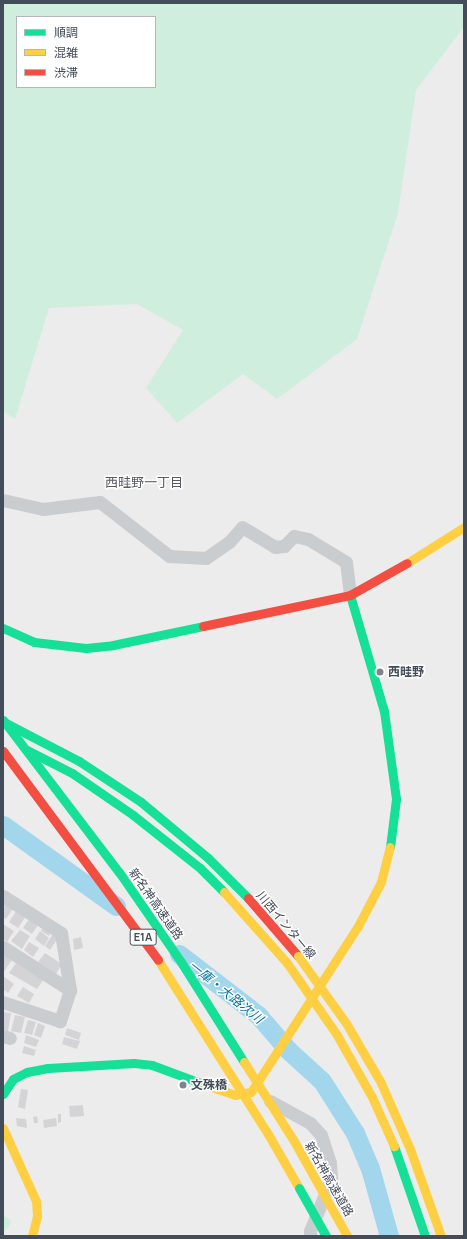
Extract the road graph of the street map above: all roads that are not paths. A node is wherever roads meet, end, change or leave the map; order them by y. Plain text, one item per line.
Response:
1 (3, 500) edge
2 (464, 527) edge
3 (350, 595) junction
4 (3, 628) edge
5 (3, 721) edge
6 (3, 738) edge
7 (3, 750) edge
8 (3, 896) edge
9 (3, 947) edge
10 (70, 990) junction
11 (3, 1002) edge
12 (3, 1092) edge
13 (251, 1092) junction
14 (3, 1128) edge
15 (32, 1236) edge
16 (310, 1236) edge
17 (326, 1236) edge
18 (347, 1236) edge
19 (425, 1236) edge
20 (441, 1236) edge

1 - 3 street
2 - 3 main road
3 - 4 main road
3 - 13 main road
5 - 18 main road, 新名神高速道路 / E1A, bridge
5 - 20 main road, 川西インター線, bridge
6 - 19 main road, 川西インター線, bridge
7 - 17 main road, E1A, bridge
8 - 10 street
9 - 10 street
10 - 11 street
12 - 13 main road
13 - 16 street
14 - 15 main road

